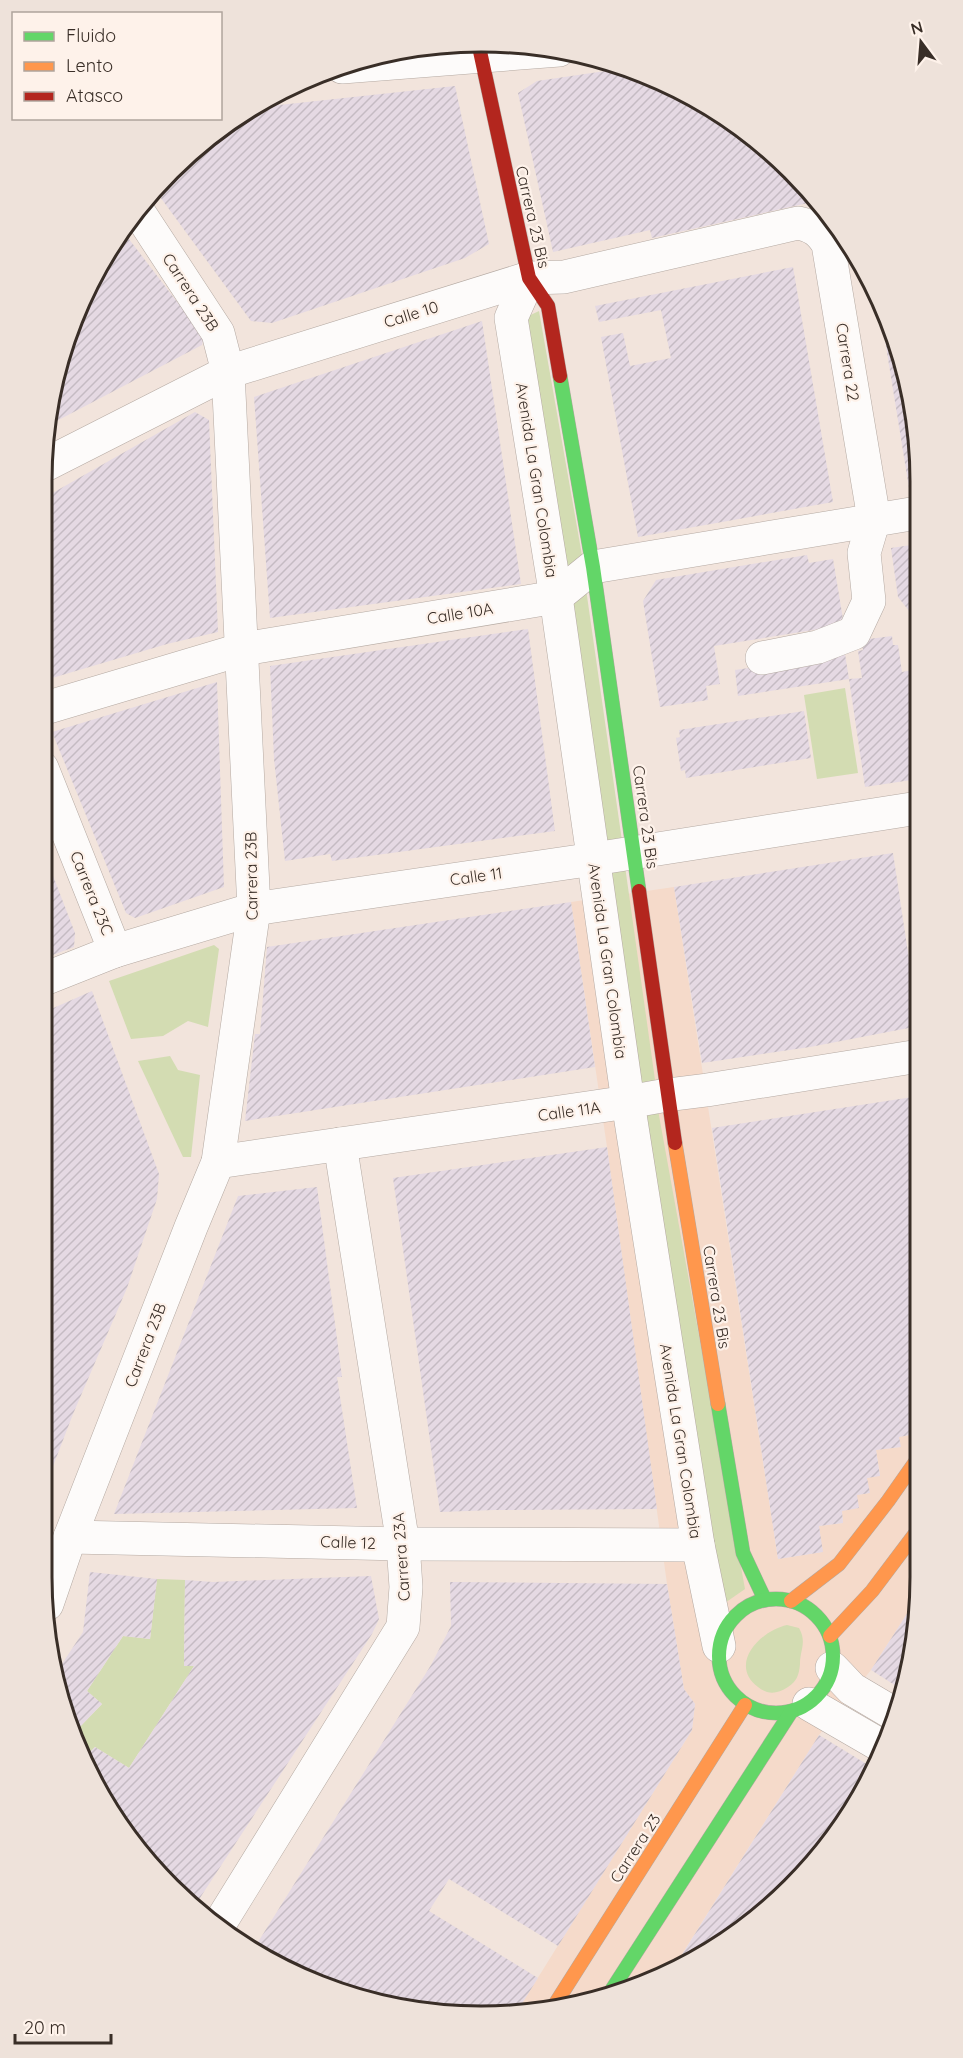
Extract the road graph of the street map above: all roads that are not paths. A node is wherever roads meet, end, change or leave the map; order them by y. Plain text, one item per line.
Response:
1 (481, 52) edge
2 (143, 218) edge
3 (798, 223) joint
4 (529, 278) junction
5 (228, 372) junction
6 (53, 462) edge
7 (910, 514) edge
8 (874, 519) junction
9 (592, 567) junction
10 (556, 597) junction
11 (243, 649) junction
12 (762, 658) dead end
13 (52, 706) edge
14 (52, 793) edge
15 (910, 808) edge
16 (634, 851) junction
17 (594, 858) junction
18 (254, 909) junction
19 (115, 951) junction
20 (52, 977) edge
21 (910, 1057) edge
22 (667, 1095) junction
23 (628, 1102) junction
24 (340, 1144) junction
25 (218, 1162) junction
26 (910, 1470) edge
27 (70, 1537) junction
28 (910, 1541) edge
29 (403, 1544) junction
30 (698, 1545) junction
31 (52, 1588) edge
32 (765, 1600) junction
33 (791, 1601) junction
34 (719, 1646) junction
35 (831, 1652) junction
36 (745, 1705) junction
37 (800, 1708) junction
38 (889, 1711) edge
39 (877, 1744) edge
40 (223, 1919) edge
41 (621, 1982) edge
42 (559, 1998) edge

1 - 4 street, Carrera 23 Bis
2 - 5 street, Carrera 23B
3 - 4 street, Calle 10
3 - 8 street, Carrera 22
4 - 5 street, Calle 10
4 - 9 street, Carrera 23 Bis
4 - 10 street, Avenida La Gran Colombia
5 - 6 street, Calle 10
5 - 11 street, Carrera 23B
7 - 8 street
8 - 9 street
8 - 12 street
9 - 10 street
9 - 16 street, Carrera 23 Bis
10 - 11 street, Calle 10A
10 - 17 street, Avenida La Gran Colombia
11 - 13 street, Calle 10A
11 - 18 street, Carrera 23B
14 - 19 street, Carrera 23C
15 - 16 street, Calle 11
16 - 17 street, Calle 11
16 - 22 street, Carrera 23 Bis
17 - 18 street, Calle 11
17 - 23 street, Avenida La Gran Colombia
18 - 19 street, Calle 11
18 - 25 street, Carrera 23B
19 - 20 street, Calle 11
21 - 22 street, Calle 11A
22 - 23 street, Calle 11A
22 - 32 street, Carrera 23 Bis
23 - 24 street, Calle 11A
23 - 30 street, Avenida La Gran Colombia
24 - 25 street, Calle 11A
24 - 29 street, Carrera 23A
25 - 27 street, Carrera 23B
26 - 33 street
27 - 29 street, Calle 12
27 - 31 street, Carrera 23B
28 - 35 street
29 - 30 street, Calle 12
29 - 40 street, Carrera 23A
30 - 34 street, Avenida La Gran Colombia
32 - 33 street
32 - 34 street
33 - 35 street
34 - 36 street
35 - 37 street
35 - 38 street
36 - 37 street
36 - 42 street, Carrera 23
37 - 39 street
37 - 41 street

